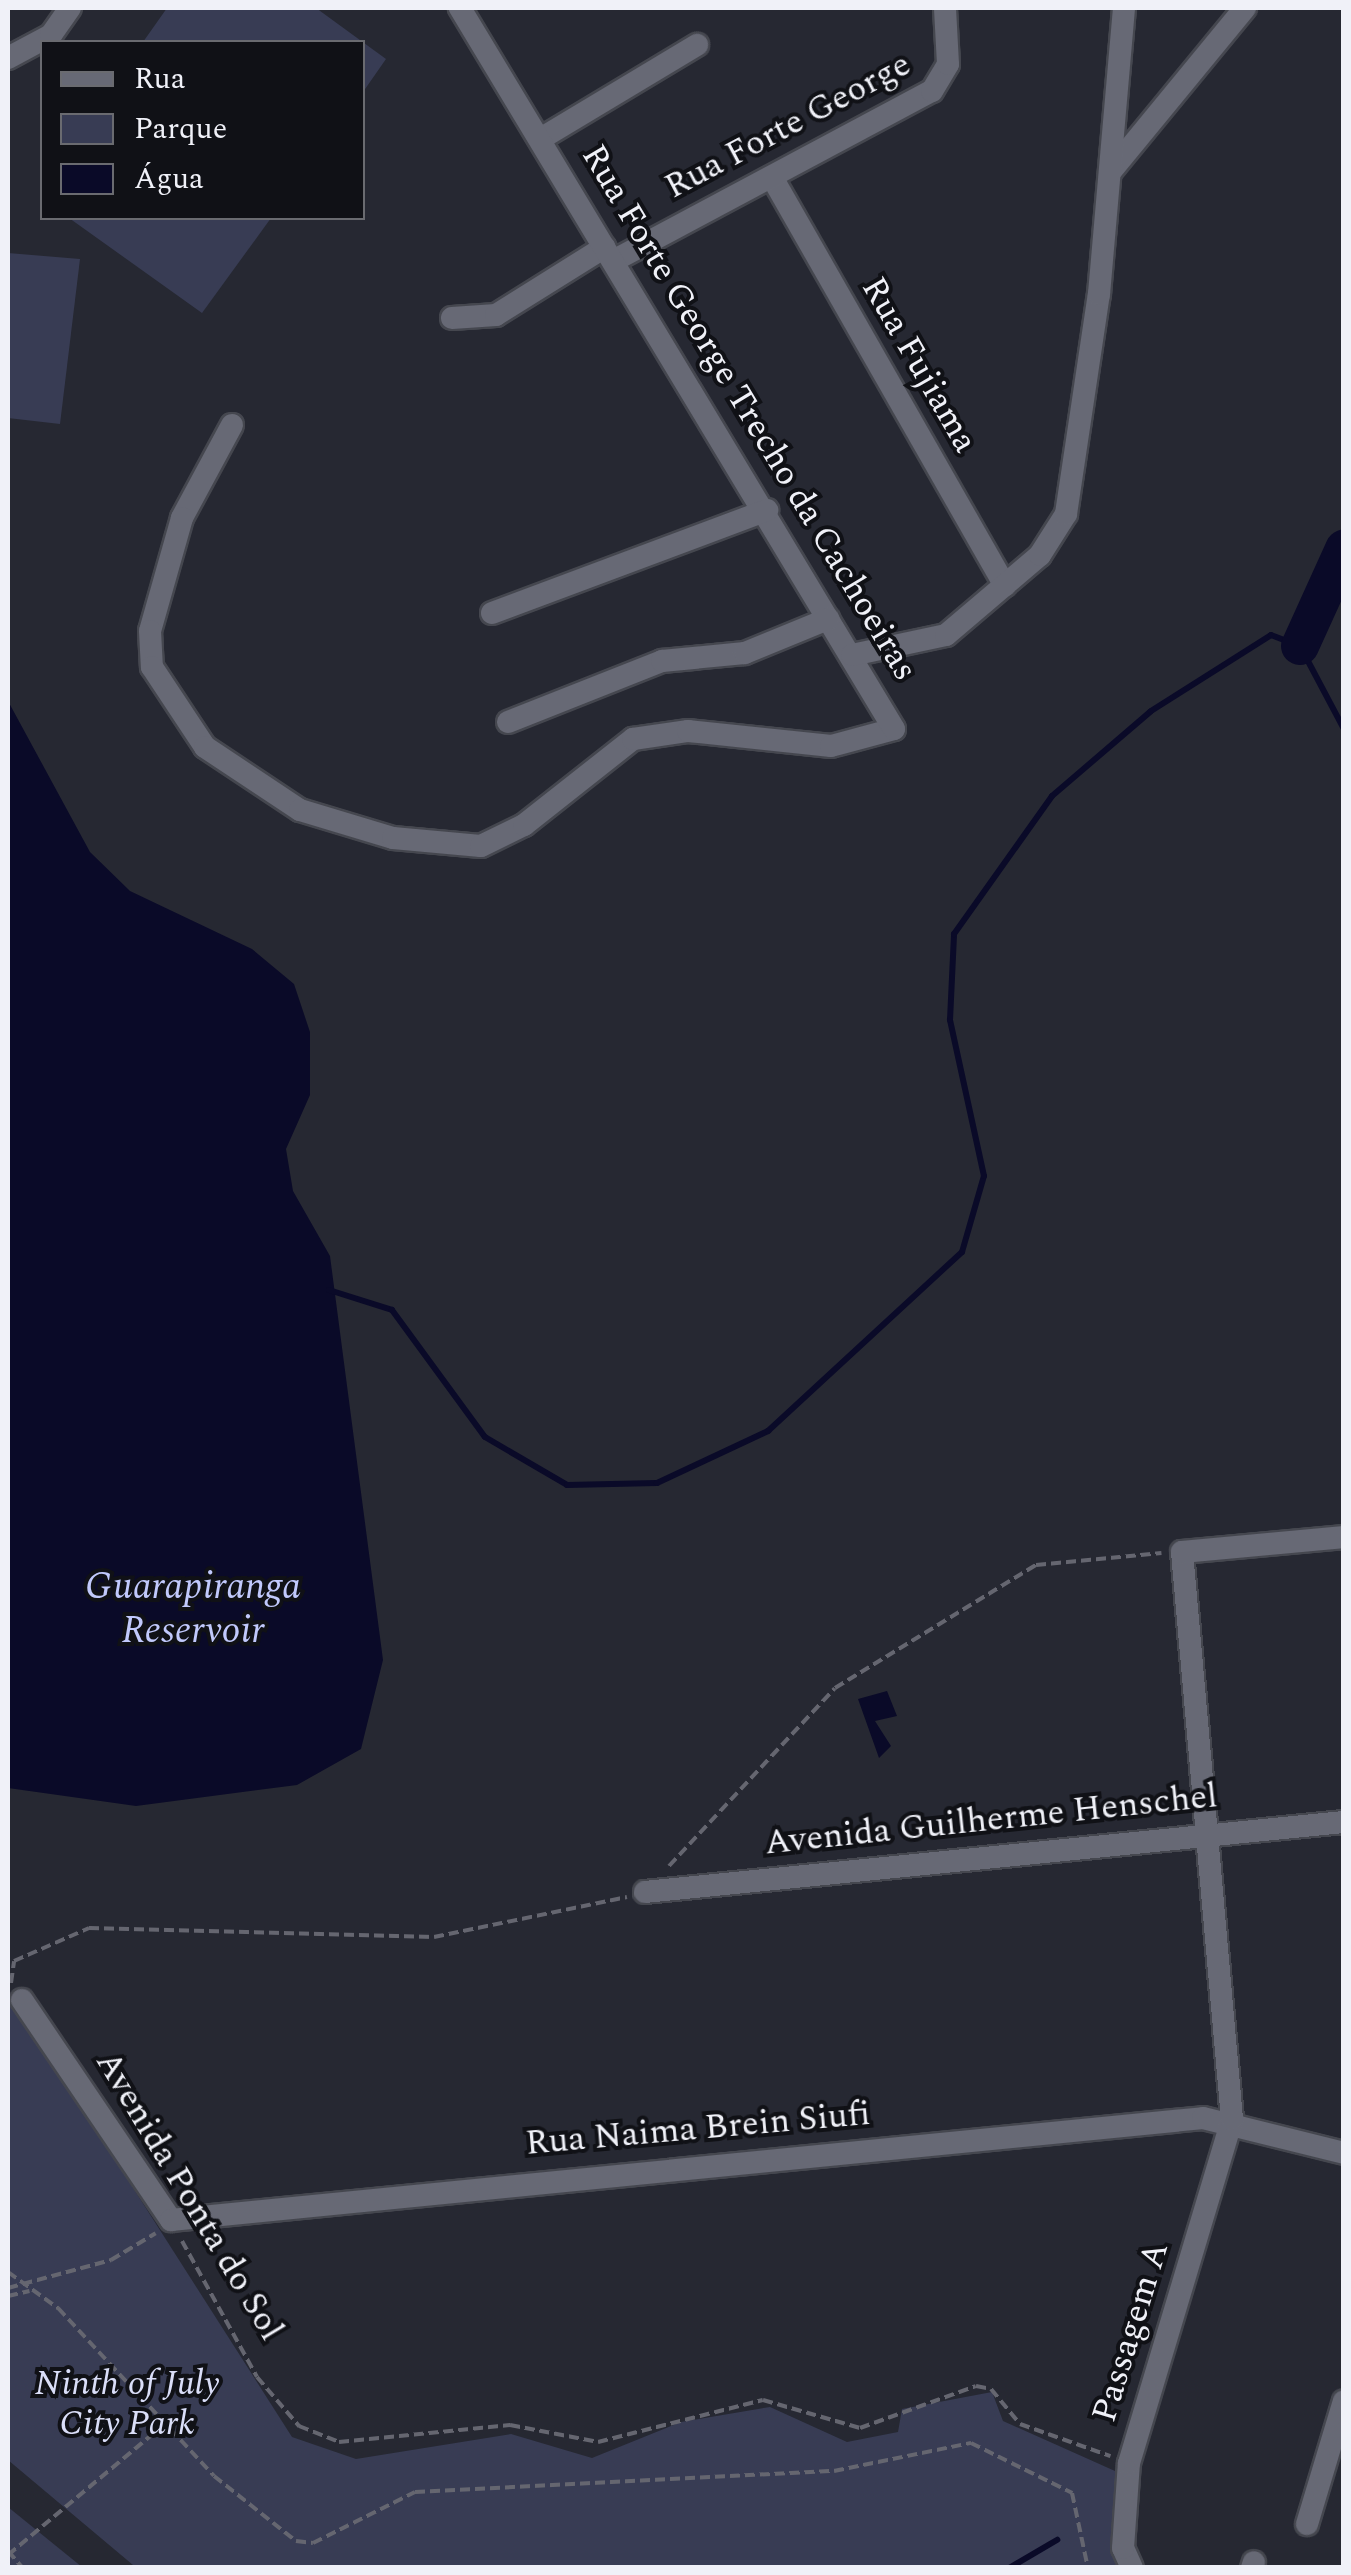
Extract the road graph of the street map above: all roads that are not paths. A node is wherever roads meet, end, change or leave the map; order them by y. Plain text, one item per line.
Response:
1 (70, 8) edge
2 (460, 8) edge
3 (944, 8) edge
4 (1124, 8) edge
5 (1245, 8) edge
6 (42, 40) edge
7 (40, 41) edge
8 (698, 45) dead end
9 (8, 58) edge
10 (542, 138) junction
11 (1110, 172) junction
12 (773, 179) junction
13 (609, 254) junction
14 (452, 318) dead end
15 (232, 425) dead end
16 (767, 510) junction
17 (1004, 586) junction
18 (492, 614) dead end
19 (828, 619) junction
20 (852, 656) junction
21 (508, 722) dead end
22 (1344, 1537) edge
23 (1344, 1822) edge
24 (1208, 1834) junction
25 (645, 1892) road end
26 (22, 2000) road end
27 (1232, 2119) junction
28 (1344, 2153) edge
29 (171, 2220) joint
30 (1344, 2401) edge
31 (1337, 2445) edge
32 (1308, 2524) dead end
33 (1132, 2568) edge

1 - 6 street
2 - 10 street, Rua Forte George Trecho da Cachoeiras
3 - 12 street, Rua Forte George
4 - 11 street
5 - 11 street
7 - 9 street
8 - 10 street
10 - 13 street, Rua Forte George Trecho da Cachoeiras
11 - 17 street
12 - 13 street, Rua Forte George
12 - 17 street, Rua Fujiama
13 - 14 street, Rua Forte George
13 - 16 street, Rua Forte George Trecho da Cachoeiras
15 - 20 street, Rua Forte George Trecho da Cachoeiras
16 - 18 street
16 - 19 street, Rua Forte George Trecho da Cachoeiras
17 - 20 street
19 - 20 street, Rua Forte George Trecho da Cachoeiras
19 - 21 street
22 - 24 street
23 - 24 street, Avenida Guilherme Henschel
24 - 25 street, Avenida Guilherme Henschel
24 - 27 street
26 - 29 street, Avenida Ponta do Sol
27 - 28 street
27 - 29 street, Rua Naima Brein Siufi
27 - 33 street, Passagem A
30 - 31 street
31 - 32 street

